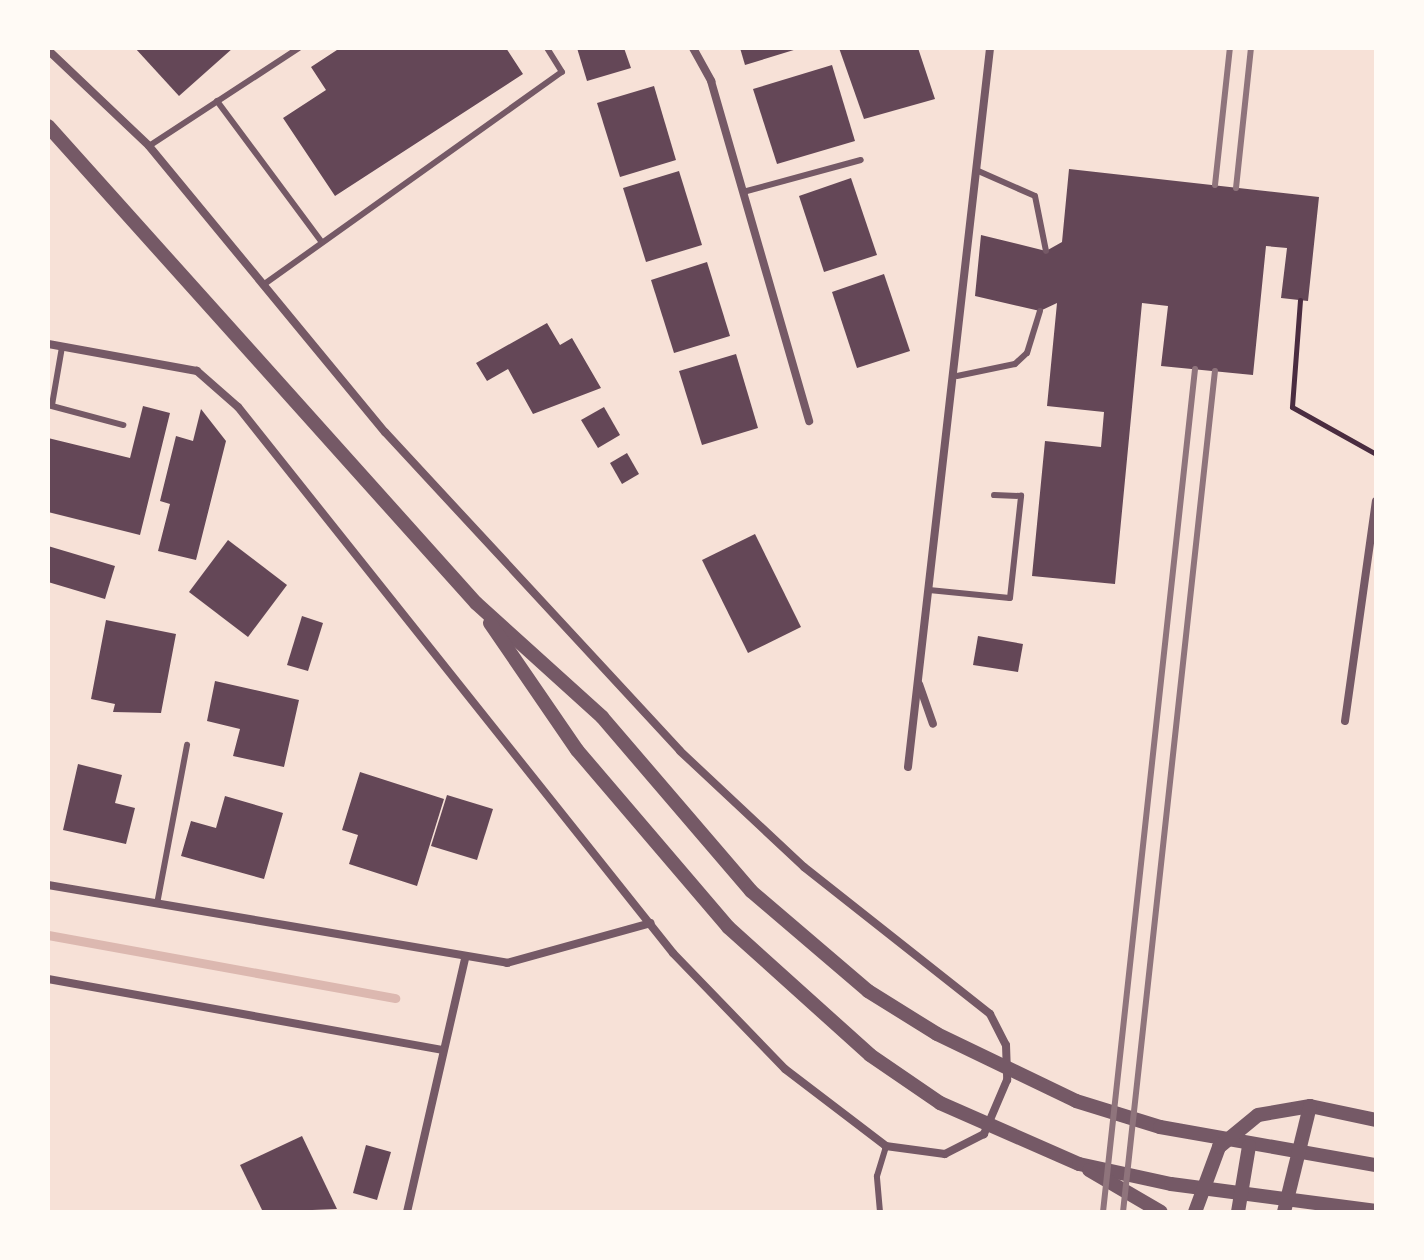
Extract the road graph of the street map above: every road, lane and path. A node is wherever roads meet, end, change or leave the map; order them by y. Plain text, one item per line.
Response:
1 (299, 48) edge
2 (547, 48) edge
3 (693, 48) edge
4 (990, 48) edge
5 (48, 50) edge
6 (217, 101) junction
7 (48, 126) edge
8 (149, 146) junction
9 (861, 160) dead end
10 (976, 170) junction
11 (743, 192) junction
12 (321, 241) junction
13 (1046, 251) dead end
14 (263, 285) junction
15 (1300, 300) dead end
16 (1040, 311) dead end
17 (48, 344) edge
18 (62, 347) junction
19 (957, 376) junction
20 (50, 405) edge
21 (809, 421) dead end
22 (123, 425) dead end
23 (1376, 454) edge
24 (994, 495) dead end
25 (1376, 501) edge
26 (929, 590) junction
27 (476, 603) junction
28 (917, 680) junction
29 (1345, 721) dead end
30 (933, 724) dead end
31 (187, 745) dead end
32 (908, 767) dead end
33 (48, 885) edge
34 (157, 904) junction
35 (651, 923) junction
36 (465, 959) junction
37 (48, 979) edge
38 (441, 1050) junction
39 (1310, 1106) junction
40 (1376, 1120) edge
41 (886, 1146) junction
42 (1249, 1146) junction
43 (1079, 1164) junction
44 (1376, 1165) edge
45 (1241, 1192) junction
46 (1198, 1211) edge
47 (1376, 1211) edge
48 (407, 1212) edge
49 (880, 1212) edge
50 (1161, 1212) edge
51 (1238, 1212) edge
52 (1284, 1212) edge

1 - 6 lane
2 - 12 lane
3 - 11 street
4 - 10 street
5 - 8 street
6 - 8 lane
6 - 12 lane
7 - 27 street
8 - 14 street
9 - 11 lane
10 - 13 lane
10 - 19 street
11 - 21 street
12 - 14 lane
14 - 41 street
15 - 23 path
16 - 19 lane
17 - 18 street
18 - 20 lane
18 - 35 street
19 - 26 street
20 - 22 lane
24 - 26 lane
25 - 29 street
26 - 28 street
27 - 42 street
27 - 43 street
28 - 30 street
28 - 32 street
31 - 34 lane
33 - 34 street
34 - 36 street
35 - 36 street
35 - 41 street
36 - 38 street
37 - 38 street
38 - 48 street
39 - 40 street
39 - 46 street
39 - 52 street
41 - 49 lane
42 - 44 street
42 - 45 street
43 - 45 street
43 - 50 street
45 - 47 street
45 - 51 street

